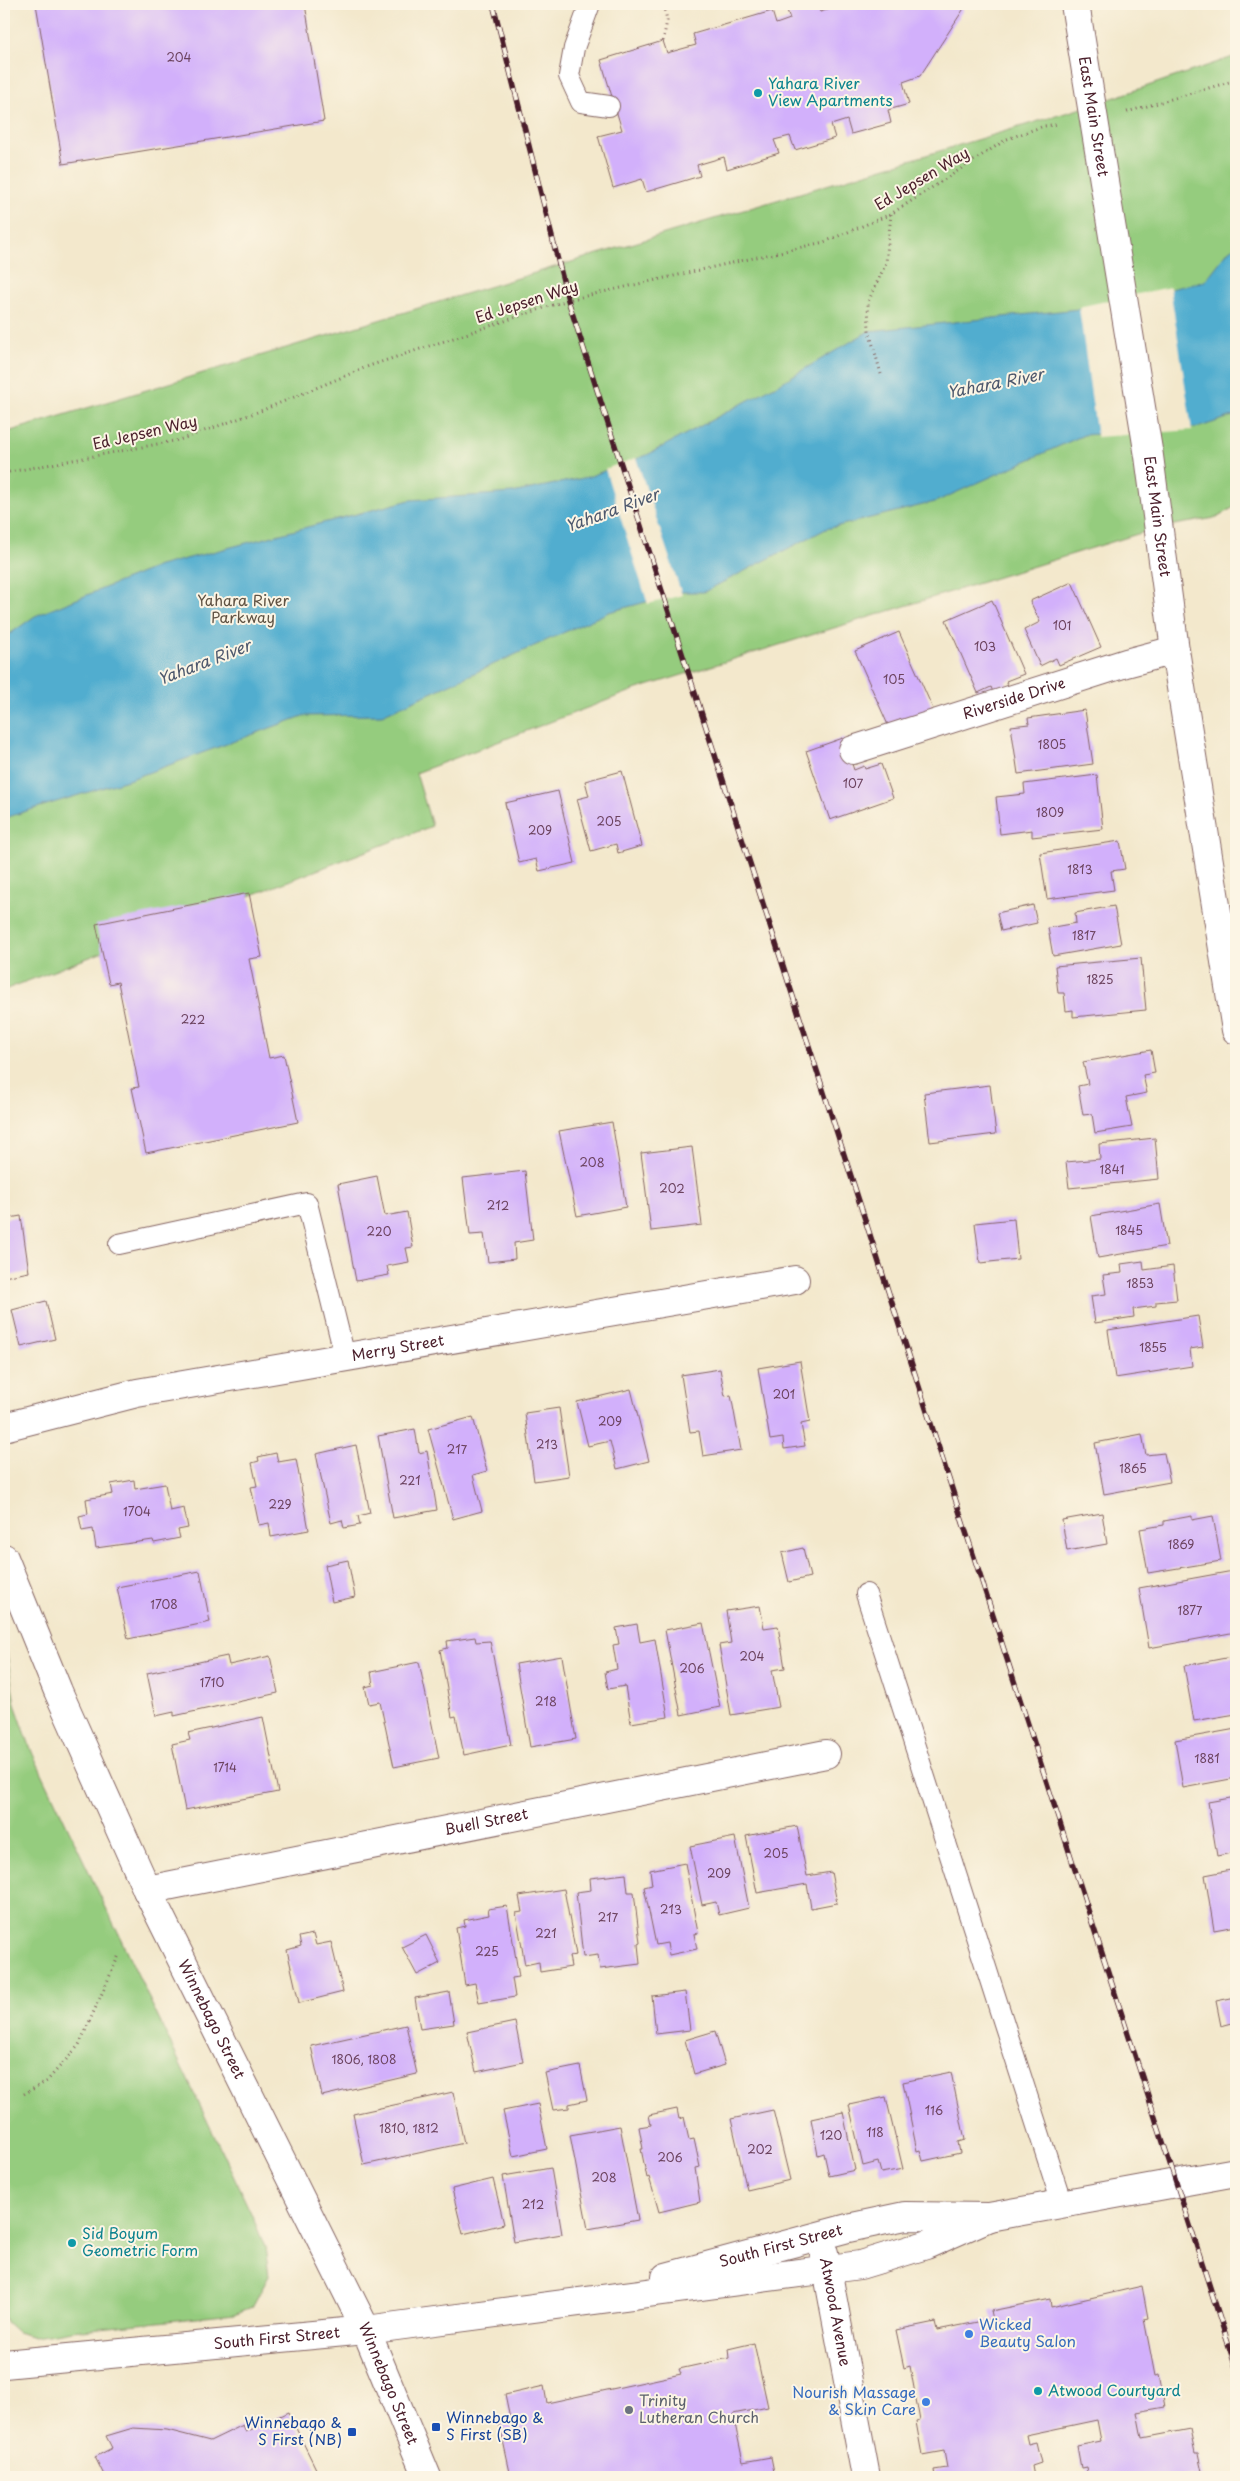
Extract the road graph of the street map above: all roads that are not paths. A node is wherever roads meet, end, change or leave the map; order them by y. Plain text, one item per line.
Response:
1 (590, 4) edge
2 (1075, 4) edge
3 (609, 106) dead end
4 (1175, 650) junction
5 (852, 750) dead end
6 (1236, 1030) edge
7 (119, 1244) dead end
8 (795, 1280) dead end
9 (345, 1357) junction
10 (4, 1427) edge
11 (4, 1558) edge
12 (866, 1594) dead end
13 (826, 1754) dead end
14 (147, 1890) junction
15 (1236, 2172) edge
16 (1062, 2204) junction
17 (989, 2218) junction
18 (820, 2236) junction
19 (828, 2269) junction
20 (577, 2302) junction
21 (366, 2330) junction
22 (4, 2364) edge
23 (427, 2477) edge
24 (866, 2477) edge

1 - 3 lane
2 - 4 street, East Main Street
4 - 5 street, Riverside Drive
4 - 6 street, East Main Street
7 - 9 lane
8 - 9 street, Merry Street
9 - 10 street, Merry Street
11 - 14 street, Winnebago Street
12 - 16 lane
13 - 14 street, Buell Street
14 - 21 street, Winnebago Street
15 - 16 street, South First Street
16 - 17 street, South First Street
17 - 18 street, South First Street
17 - 19 street, South First Street
18 - 19 street, Atwood Avenue
18 - 20 street, South First Street
19 - 20 street, South First Street
19 - 24 street, Atwood Avenue
20 - 21 street, South First Street
21 - 22 street, South First Street
21 - 23 street, Winnebago Street

